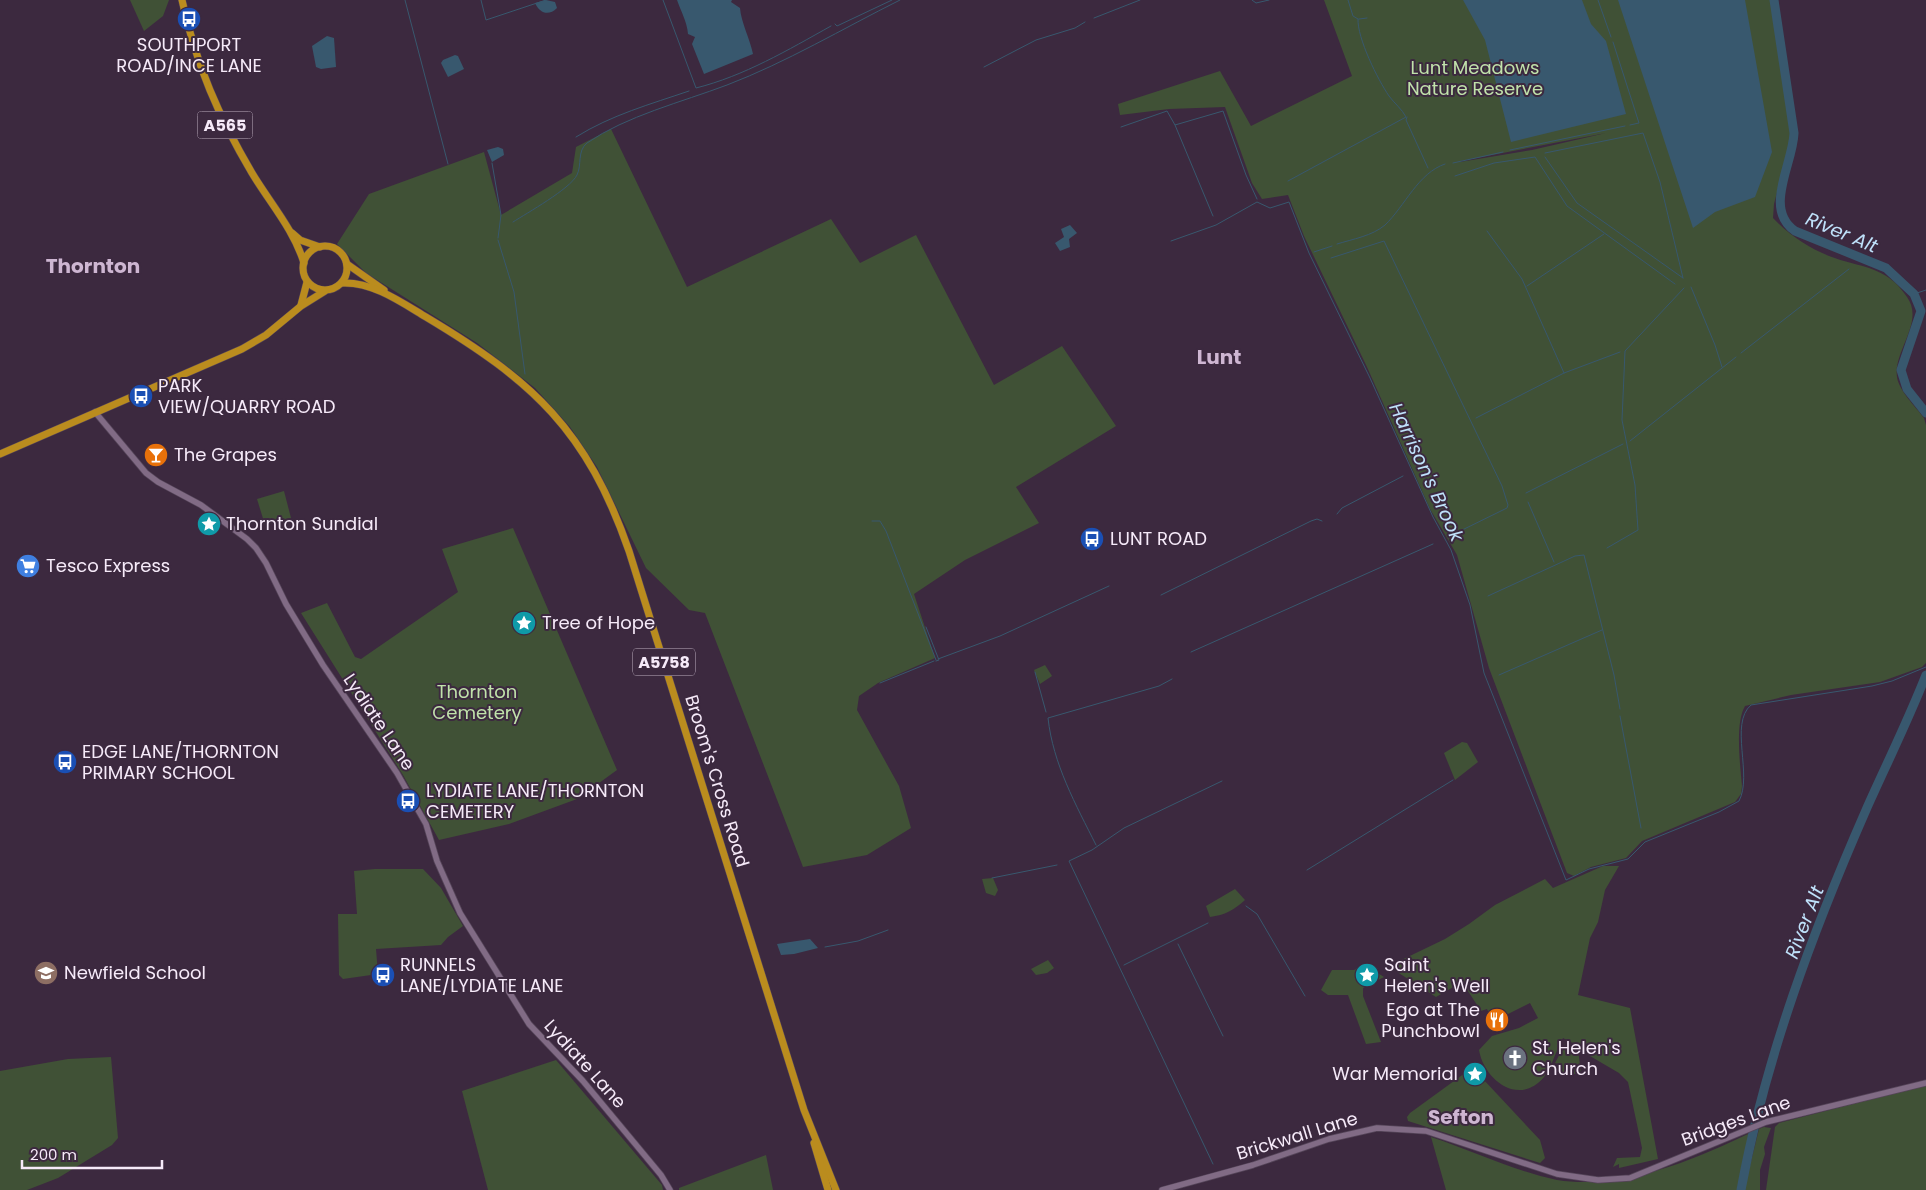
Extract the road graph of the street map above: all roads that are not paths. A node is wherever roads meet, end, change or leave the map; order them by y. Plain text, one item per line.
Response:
1 (182, 0) edge
2 (290, 232) junction
3 (320, 247) junction
4 (304, 263) junction
5 (347, 264) junction
6 (307, 282) junction
7 (343, 283) junction
8 (325, 291) junction
9 (396, 300) junction
10 (301, 306) junction
11 (95, 412) junction
12 (0, 454) edge
13 (1926, 1083) edge
14 (811, 1128) junction
15 (1557, 1174) joint
16 (670, 1190) edge
17 (828, 1190) edge
18 (836, 1190) edge
19 (1162, 1190) edge

1 - 2 highway, A565
2 - 3 highway, A565
2 - 4 highway, A565
3 - 4 highway
3 - 5 highway, A565
4 - 6 highway, A565
5 - 7 highway
5 - 9 highway, Broom's Cross Road / A5758
6 - 8 highway
6 - 10 highway, A565
7 - 8 highway
7 - 9 highway, Broom's Cross Road / A5758
8 - 10 highway
9 - 14 highway, Broom's Cross Road / A5758
10 - 11 highway
11 - 12 highway
11 - 16 main road, Lydiate Lane
13 - 15 main road, Bridges Lane
14 - 17 highway, Broom's Cross Road / A5758
14 - 18 highway, Broom's Cross Road / A5758
15 - 19 main road, Brickwall Lane

